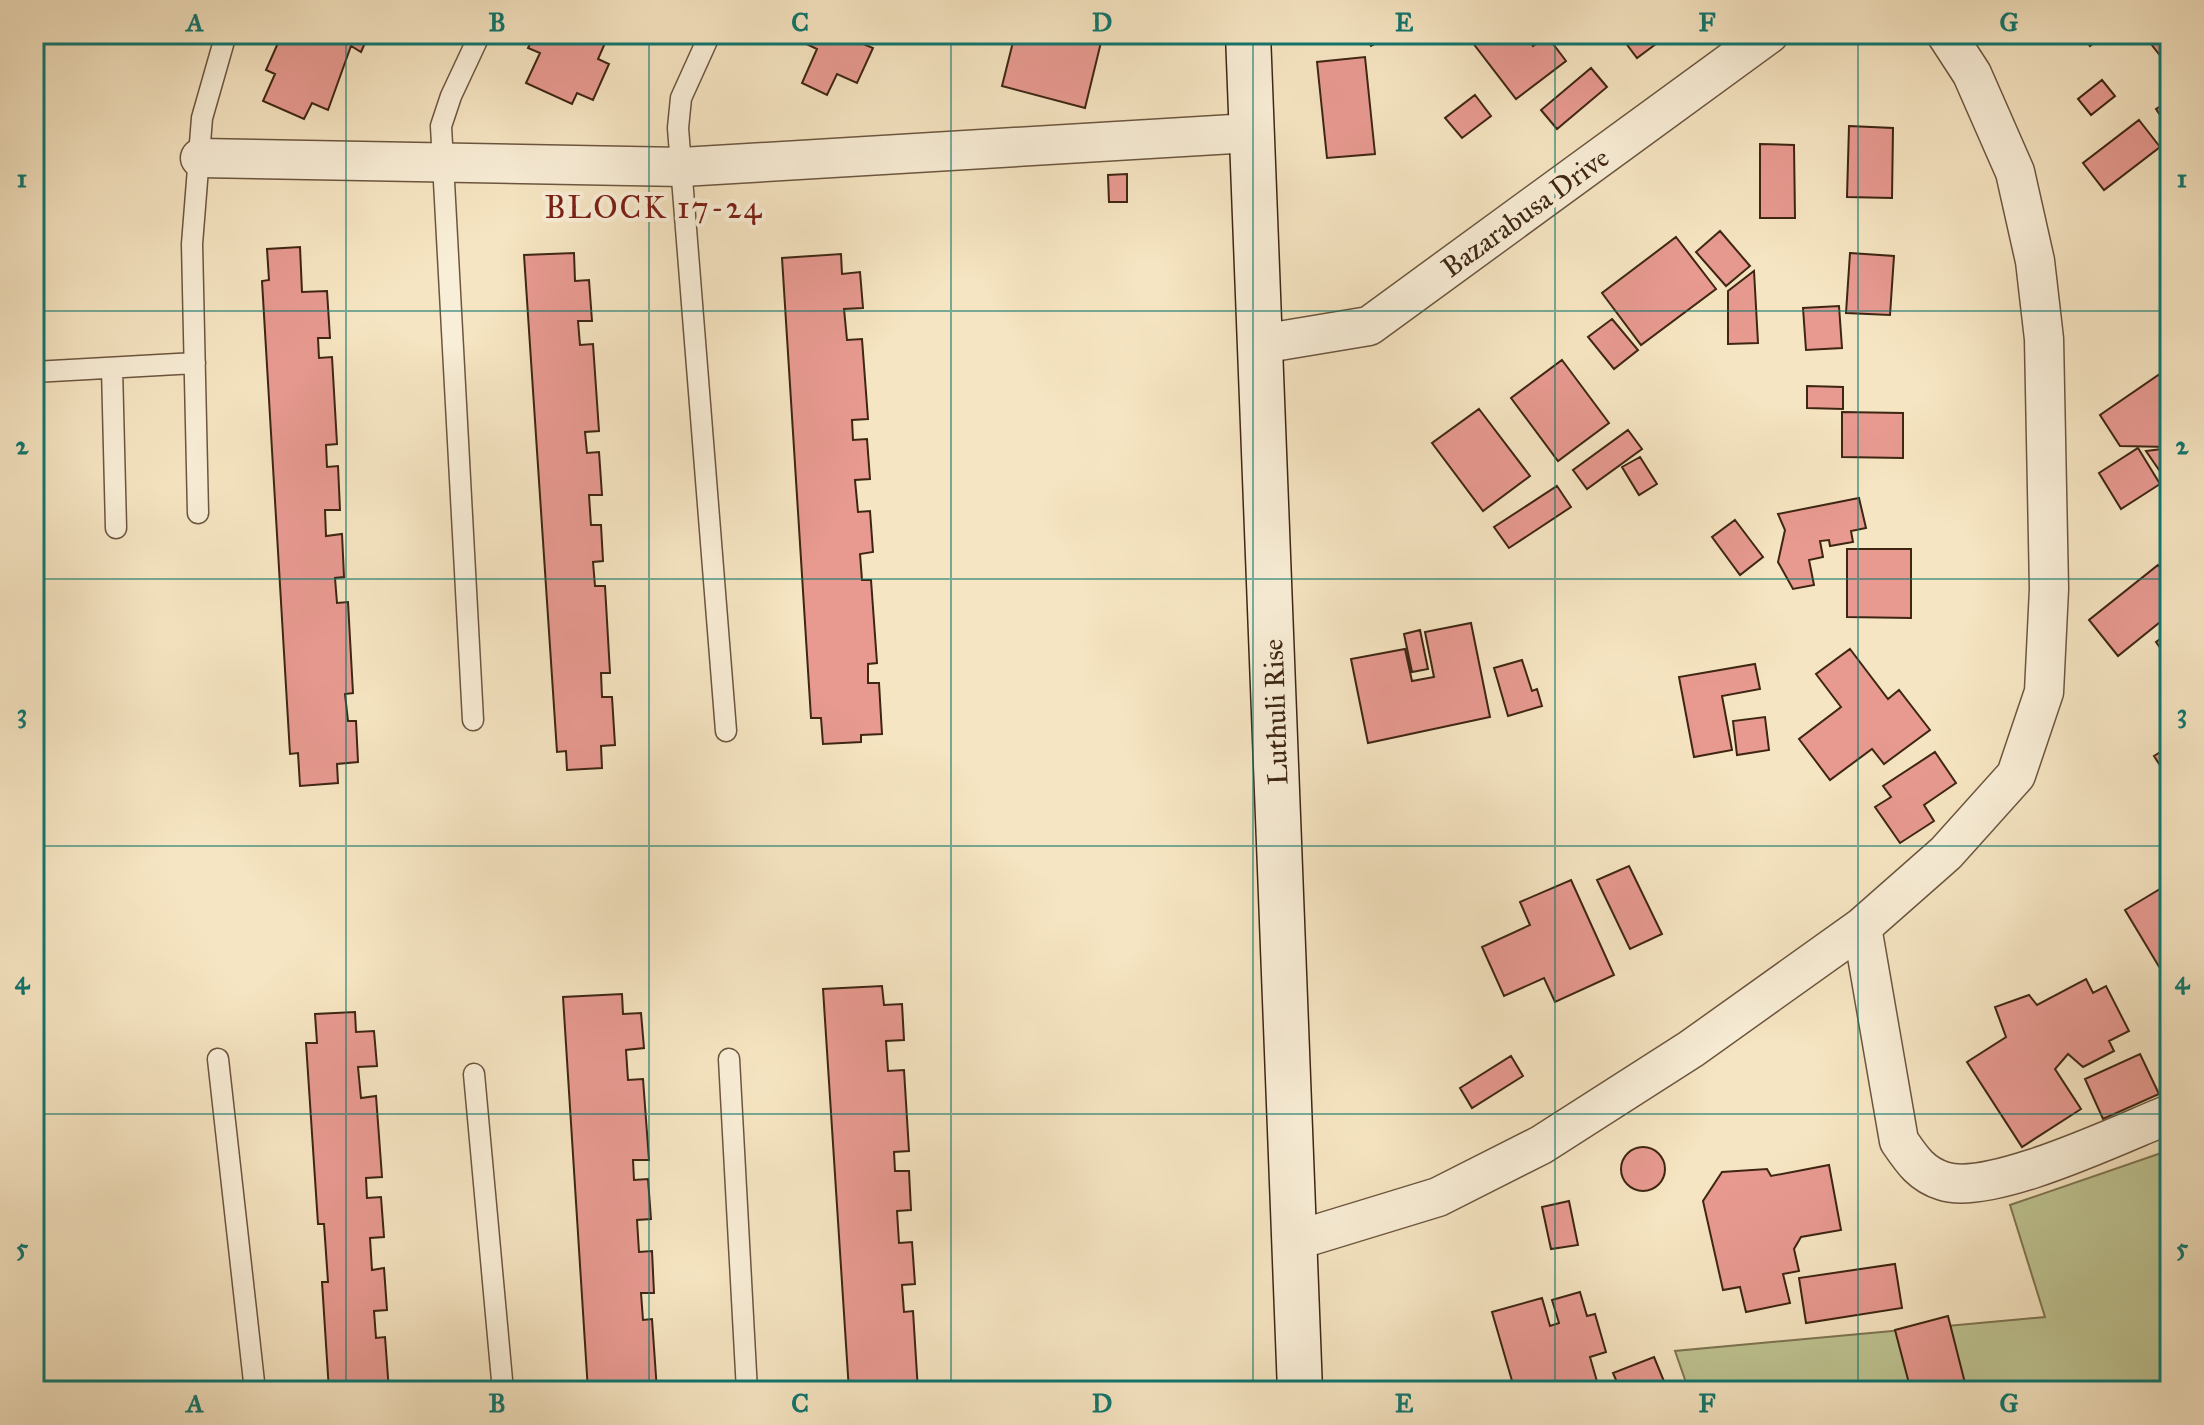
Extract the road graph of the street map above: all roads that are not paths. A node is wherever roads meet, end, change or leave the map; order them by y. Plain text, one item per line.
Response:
1 (226, 34) edge
2 (480, 34) edge
3 (710, 34) edge
4 (1248, 34) edge
5 (1769, 34) edge
6 (1946, 34) edge
7 (1250, 133) junction
8 (200, 158) junction
9 (441, 161) junction
10 (682, 167) junction
11 (1261, 344) junction
12 (195, 363) junction
13 (112, 368) junction
14 (34, 372) edge
15 (198, 513) dead end
16 (116, 528) dead end
17 (473, 720) dead end
18 (726, 731) dead end
19 (1862, 927) junction
20 (218, 1059) dead end
21 (729, 1059) dead end
22 (474, 1074) dead end
23 (2170, 1114) edge
24 (1294, 1241) junction
25 (255, 1391) edge
26 (503, 1391) edge
27 (747, 1391) edge
28 (1300, 1391) edge

1 - 8 lane
2 - 9 lane
3 - 10 lane
4 - 7 street, Luthuli Rise
5 - 11 street, Bazarabusa Drive
6 - 19 street
7 - 10 street
7 - 11 street, Luthuli Rise
8 - 9 street
8 - 12 lane
9 - 10 street
9 - 17 lane
10 - 18 lane
11 - 24 street, Luthuli Rise
12 - 13 lane
12 - 15 lane
13 - 14 lane
13 - 16 lane
19 - 23 street
19 - 24 street
20 - 25 lane
21 - 27 lane
22 - 26 lane
24 - 28 street, Luthuli Rise

